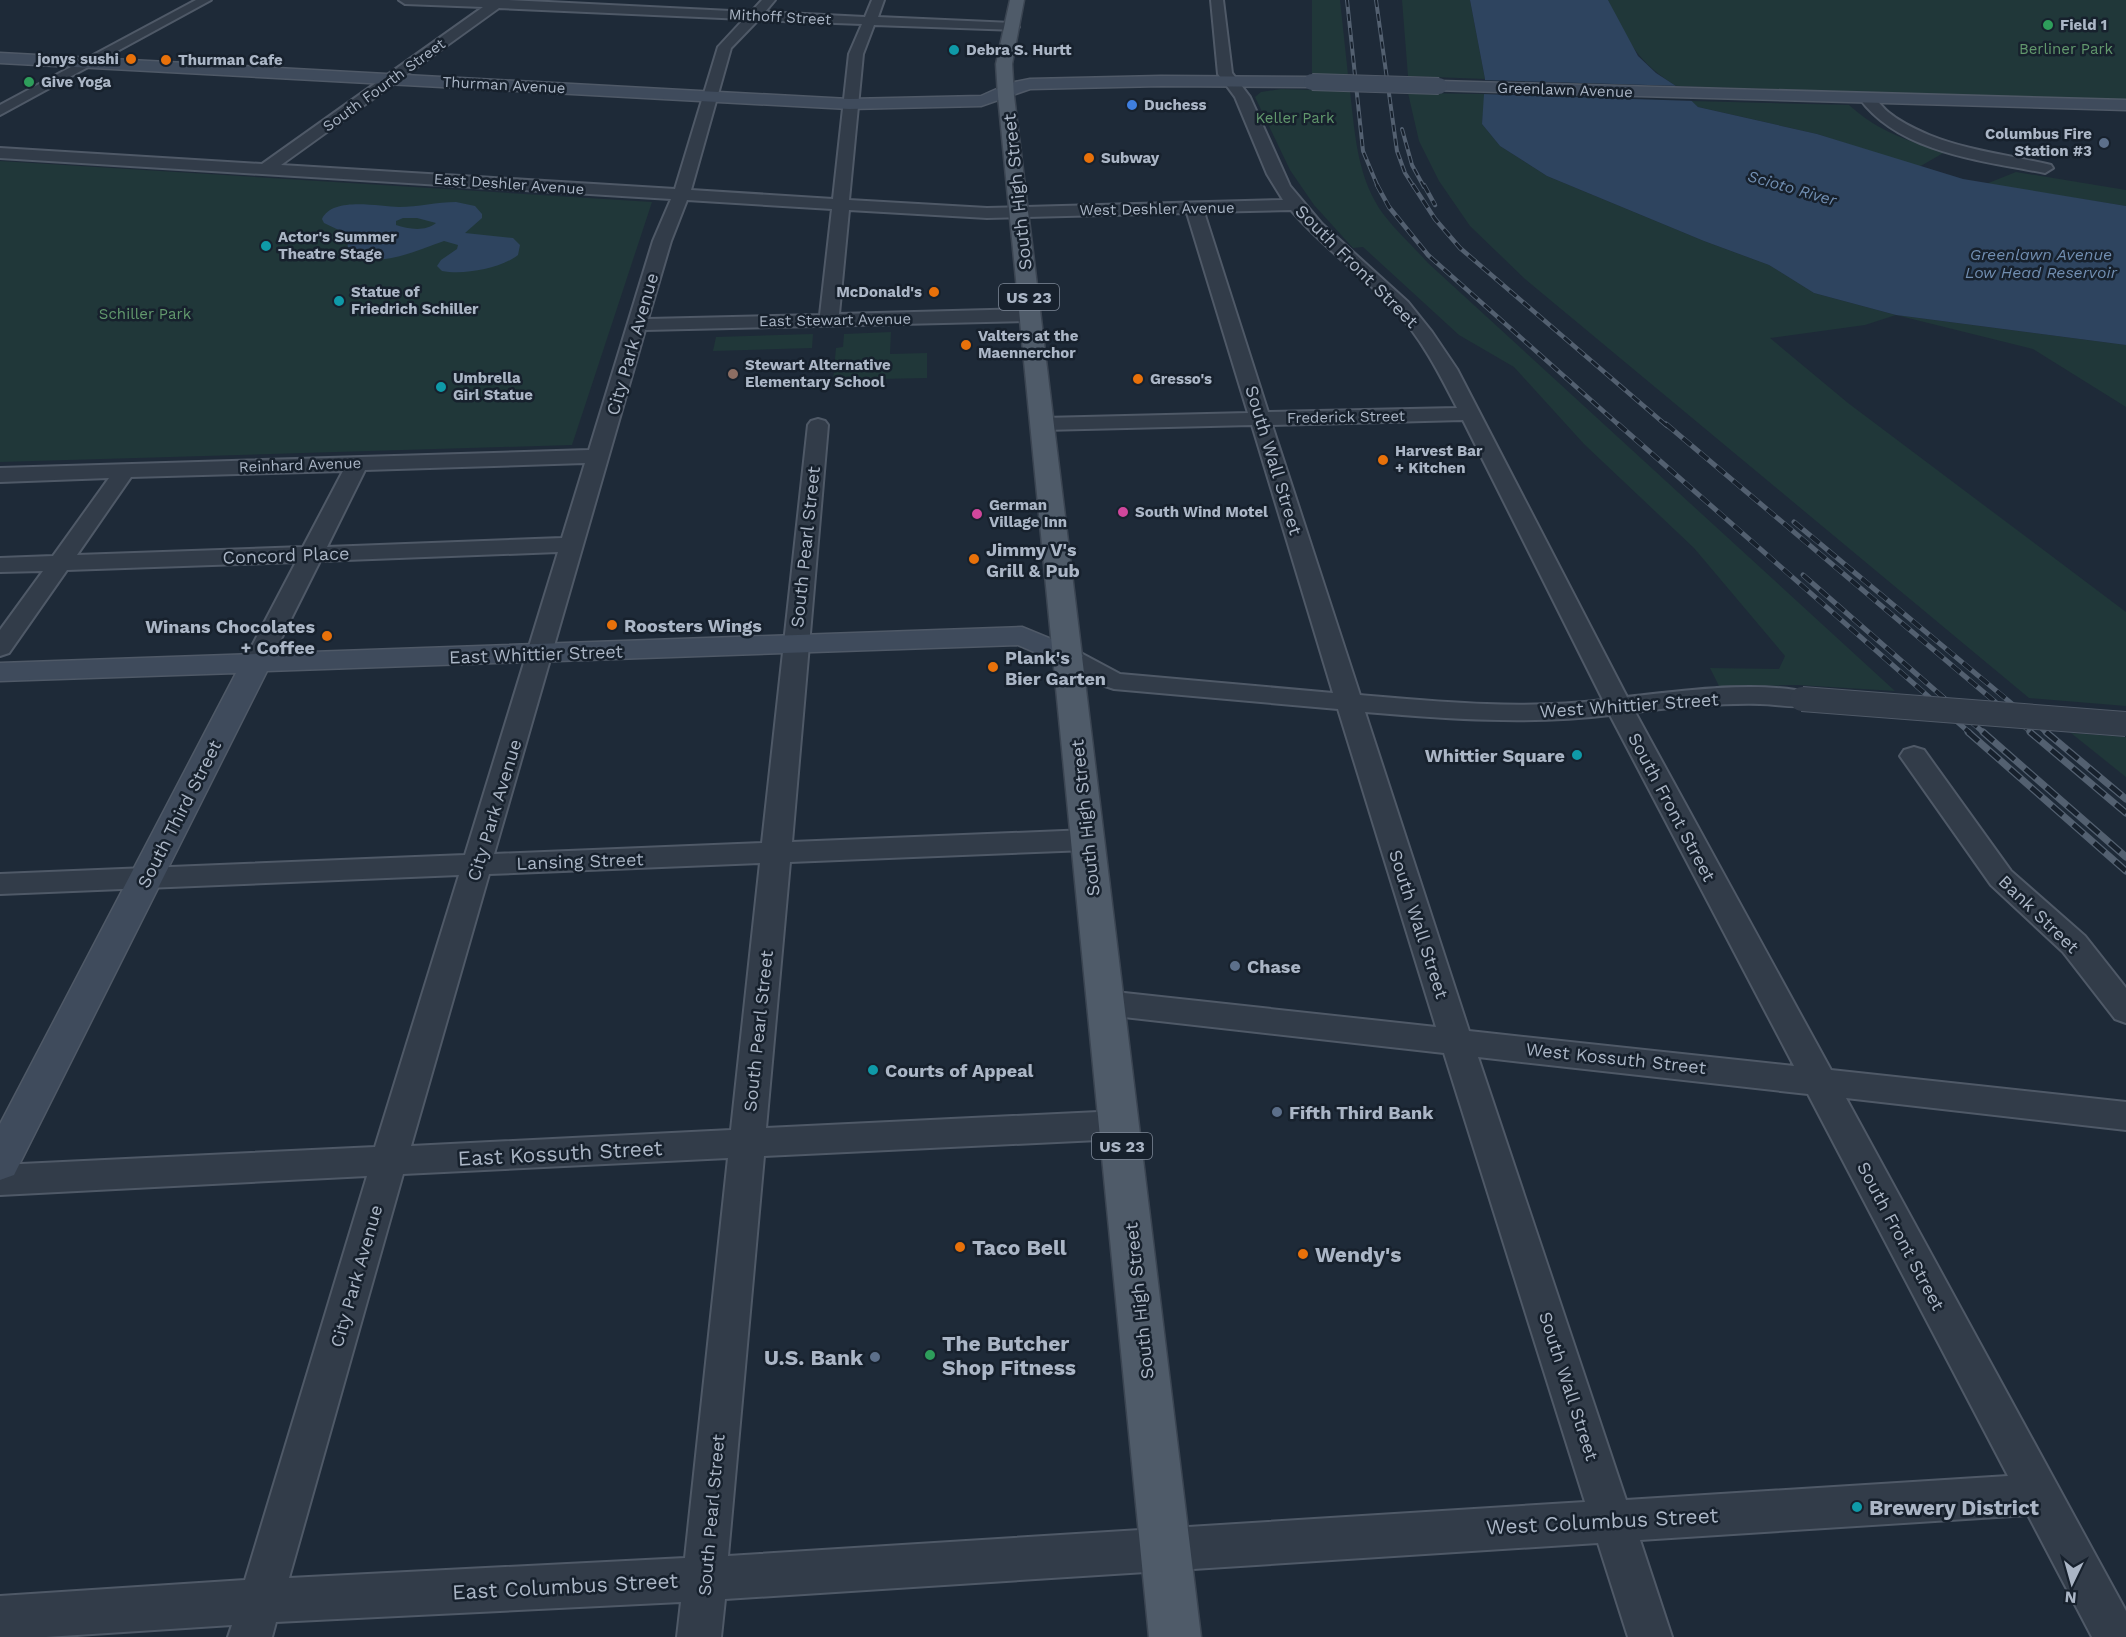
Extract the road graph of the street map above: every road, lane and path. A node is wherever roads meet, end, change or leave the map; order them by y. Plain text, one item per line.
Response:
1 (205, 0) edge
2 (405, 0) edge
3 (770, 0) edge
4 (878, 0) edge
5 (1017, 0) edge
6 (1217, 0) edge
7 (500, 2) edge
8 (755, 16) junction
9 (870, 21) junction
10 (1012, 27) junction
11 (0, 58) edge
12 (90, 63) junction
13 (392, 79) junction
14 (1232, 81) junction
15 (1006, 90) junction
16 (709, 96) junction
17 (1867, 99) junction
18 (849, 104) junction
19 (2126, 105) edge
20 (0, 111) edge
21 (0, 153) edge
22 (2045, 168) dead end
23 (266, 169) junction
24 (681, 195) junction
25 (840, 204) junction
26 (1296, 205) junction
27 (1194, 208) junction
28 (1019, 213) junction
29 (1031, 315) junction
30 (829, 320) junction
31 (638, 325) junction
32 (1469, 414) junction
33 (1260, 419) junction
34 (1043, 424) junction
35 (818, 425) dead end
36 (599, 456) junction
37 (357, 464) junction
38 (125, 471) junction
39 (0, 475) edge
40 (573, 545) junction
41 (311, 554) junction
42 (60, 562) junction
43 (0, 565) edge
44 (796, 645) junction
45 (0, 648) edge
46 (541, 653) junction
47 (1068, 656) junction
48 (256, 663) junction
49 (0, 672) edge
50 (1350, 704) junction
51 (1618, 705) junction
52 (2126, 724) edge
53 (1914, 756) dead end
54 (1087, 840) junction
55 (775, 853) junction
56 (477, 865) junction
57 (146, 878) junction
58 (0, 885) edge
59 (1106, 1003) junction
60 (2126, 1011) edge
61 (1458, 1041) junction
62 (1818, 1080) junction
63 (2126, 1116) edge
64 (1119, 1125) junction
65 (747, 1143) junction
66 (389, 1161) junction
67 (0, 1163) edge
68 (0, 1180) edge
69 (2039, 1494) junction
70 (1613, 1521) junction
71 (1166, 1548) junction
72 (705, 1579) junction
73 (0, 1618) edge
74 (255, 1619) edge
75 (699, 1637) edge
76 (1175, 1637) edge
77 (1650, 1637) edge
78 (2116, 1637) edge

1 - 12 street
2 - 7 street, Mithoff Street
3 - 8 street, City Park Avenue
4 - 9 street
5 - 10 main road, South High Street / US 23
6 - 14 street, South Front Street
7 - 8 street, Mithoff Street
7 - 13 street, South Fourth Street
8 - 9 street, Mithoff Street
8 - 16 street, City Park Avenue
9 - 10 street, Mithoff Street
9 - 18 street
10 - 15 main road, South High Street / US 23
11 - 12 street, Thurman Avenue
12 - 13 street, Thurman Avenue
12 - 20 street
13 - 16 street, Thurman Avenue
13 - 23 street, South Fourth Street
14 - 15 street, Greenlawn Avenue
14 - 17 street, Greenlawn Avenue, bridge
14 - 26 street, South Front Street
15 - 18 street, Thurman Avenue
15 - 28 main road, South High Street / US 23
16 - 18 street, Thurman Avenue
16 - 24 street, City Park Avenue
17 - 19 street, Greenlawn Avenue
17 - 22 street
18 - 25 street
21 - 23 street, East Deshler Avenue
23 - 24 street, East Deshler Avenue
24 - 25 street, East Deshler Avenue
24 - 31 street, City Park Avenue
25 - 28 street, East Deshler Avenue
25 - 30 street
26 - 27 street, West Deshler Avenue
26 - 32 street, South Front Street
27 - 28 street, West Deshler Avenue
27 - 33 street, South Wall Street
28 - 29 main road, South High Street / US 23
29 - 30 street, East Stewart Avenue
29 - 34 main road, South High Street / US 23
30 - 31 street, East Stewart Avenue
31 - 36 street, City Park Avenue
32 - 33 street, Frederick Street
32 - 51 street, South Front Street
33 - 34 street, Frederick Street
33 - 50 street, South Wall Street
34 - 47 main road, South High Street / US 23
35 - 44 street, South Pearl Street
36 - 37 street, Reinhard Avenue
36 - 40 street, City Park Avenue
37 - 38 street, Reinhard Avenue
37 - 41 street, South Third Street
38 - 39 street, Reinhard Avenue
38 - 42 street
40 - 41 street, Concord Place
40 - 46 street, City Park Avenue
41 - 42 street, Concord Place
41 - 48 street, South Third Street
42 - 43 street, Concord Place
42 - 45 street
44 - 46 street, East Whittier Street
44 - 47 street, East Whittier Street
44 - 55 street, South Pearl Street
46 - 48 street, East Whittier Street
46 - 56 street, City Park Avenue
47 - 50 street, West Whittier Street
47 - 54 main road, South High Street / US 23
48 - 49 street, East Whittier Street
48 - 57 street, South Third Street
50 - 51 street, West Whittier Street
50 - 61 street, South Wall Street
51 - 52 street, West Whittier Street, bridge
51 - 62 street, South Front Street
53 - 60 street, Bank Street
54 - 55 street, Lansing Street
54 - 59 main road, South High Street / US 23
55 - 56 street, Lansing Street
55 - 65 street, South Pearl Street
56 - 57 street, Lansing Street
56 - 66 street, City Park Avenue
57 - 58 street, Lansing Street
57 - 67 street, South Third Street
59 - 61 street, West Kossuth Street
59 - 64 main road, South High Street / US 23
61 - 62 street, West Kossuth Street
61 - 70 street, South Wall Street
62 - 63 street, West Kossuth Street
62 - 69 street, South Front Street
64 - 65 street, East Kossuth Street
64 - 71 main road, South High Street / US 23
65 - 66 street, East Kossuth Street
65 - 72 street, South Pearl Street
66 - 68 street, East Kossuth Street
66 - 74 street, City Park Avenue
69 - 70 street, West Columbus Street
69 - 78 street, South Front Street
70 - 71 street, West Columbus Street
70 - 77 street, South Wall Street
71 - 72 street, East Columbus Street
71 - 76 main road, South High Street / US 23
72 - 74 street, East Columbus Street
72 - 75 street, South Pearl Street
73 - 74 street, East Columbus Street

